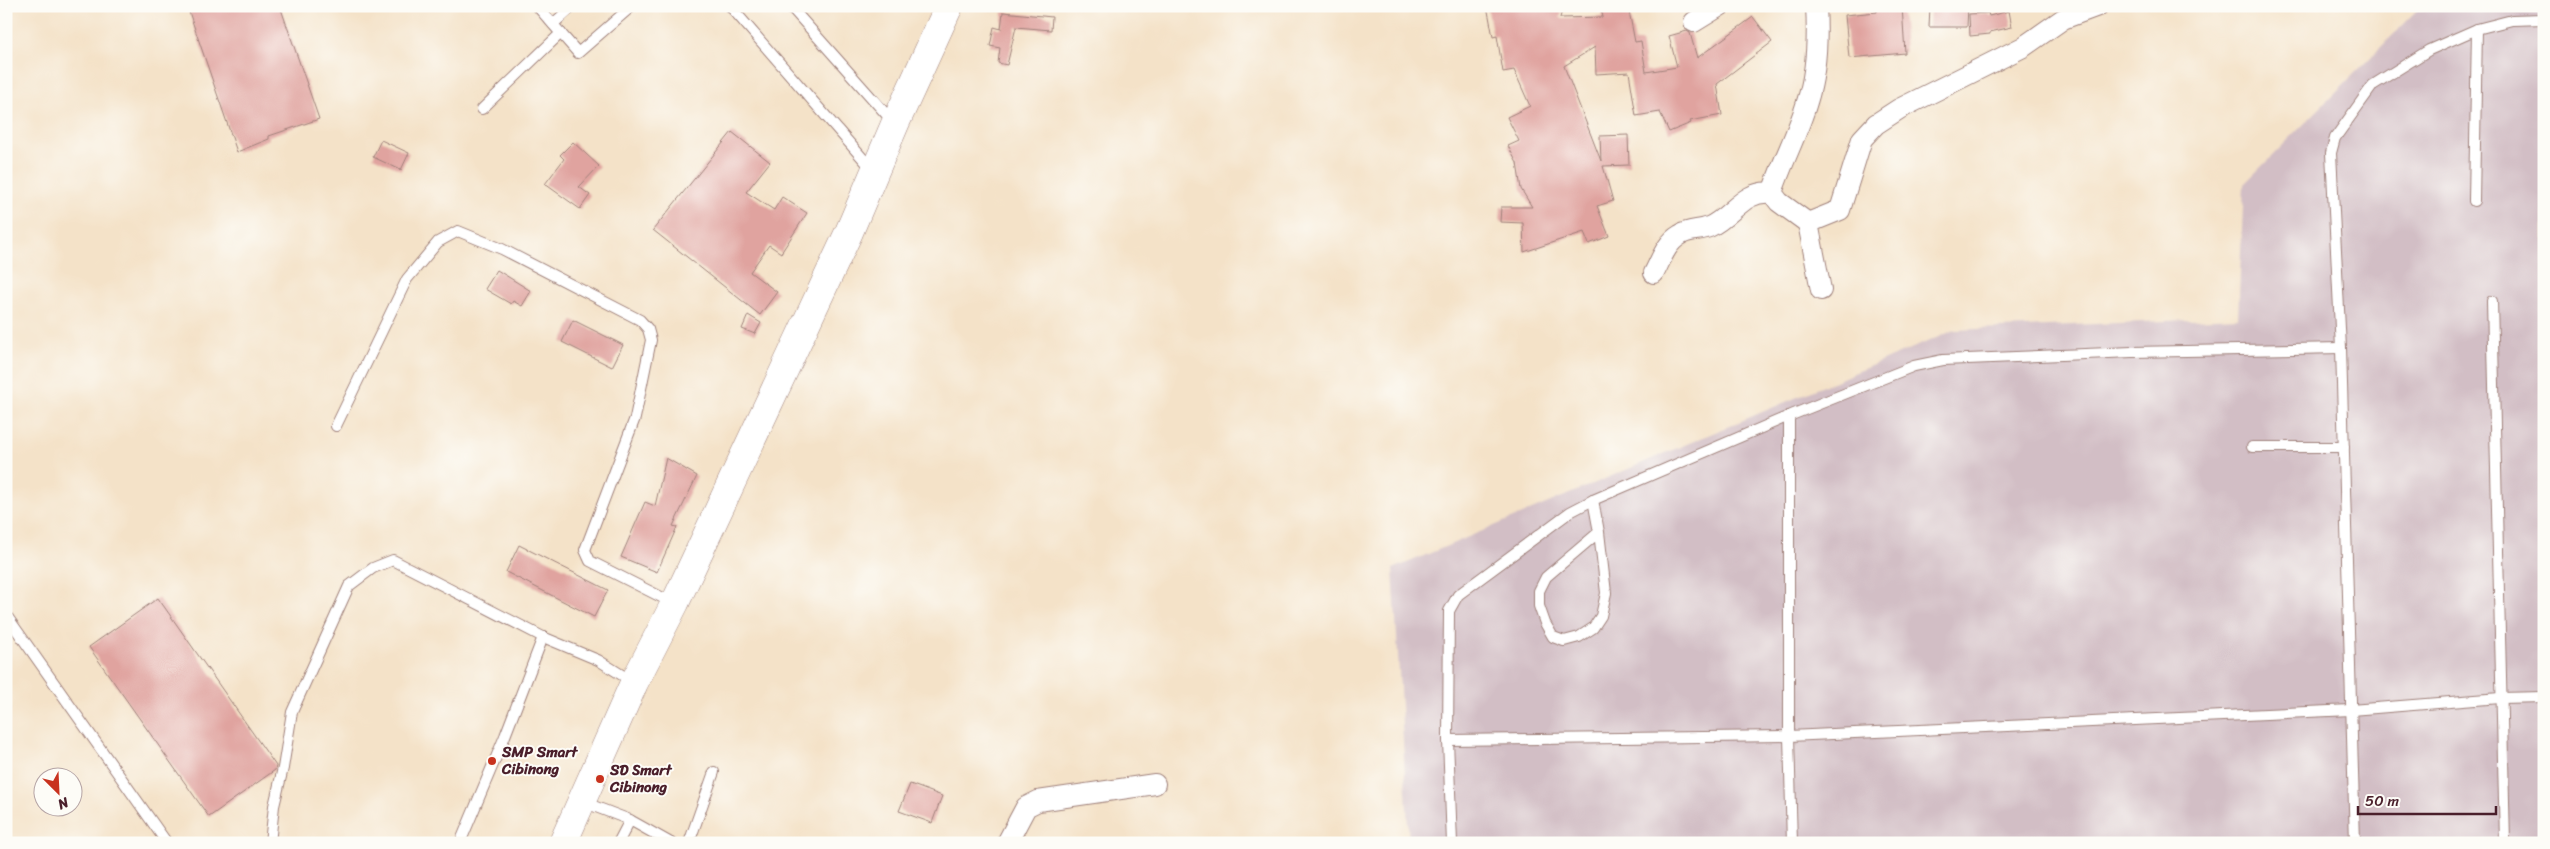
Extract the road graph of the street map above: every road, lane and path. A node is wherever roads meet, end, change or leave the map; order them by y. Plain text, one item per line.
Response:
1 (537, 6) edge
2 (573, 6) edge
3 (632, 6) edge
4 (730, 6) edge
5 (790, 6) edge
6 (948, 6) edge
7 (1720, 6) edge
8 (1816, 6) edge
9 (2098, 6) edge
10 (2544, 19) edge
11 (1694, 22) dead end
12 (552, 24) junction
13 (2478, 29) junction
14 (561, 33) junction
15 (482, 109) dead end
16 (895, 124) junction
17 (875, 172) junction
18 (1772, 193) junction
19 (2474, 201) dead end
20 (1808, 223) junction
21 (1654, 273) dead end
22 (1821, 290) dead end
23 (2492, 301) dead end
24 (2341, 348) junction
25 (1790, 416) junction
26 (336, 426) dead end
27 (2252, 447) dead end
28 (2344, 447) junction
29 (1594, 500) junction
30 (1599, 532) junction
31 (675, 603) junction
32 (6, 615) edge
33 (543, 636) junction
34 (634, 683) junction
35 (2544, 697) edge
36 (2500, 698) junction
37 (2351, 710) junction
38 (1789, 736) junction
39 (1448, 740) junction
40 (714, 772) dead end
41 (1155, 784) dead end
42 (583, 802) junction
43 (630, 820) junction
44 (167, 843) edge
45 (270, 843) edge
46 (460, 843) edge
47 (563, 843) edge
48 (618, 843) edge
49 (671, 843) edge
50 (689, 843) edge
51 (1007, 843) edge
52 (1452, 843) edge
53 (1792, 843) edge
54 (2355, 843) edge
55 (2505, 843) edge

1 - 12 lane
2 - 12 lane
3 - 14 lane
4 - 17 lane
5 - 16 lane
6 - 16 main road
7 - 11 street
8 - 18 street
9 - 20 street
10 - 13 lane
12 - 14 lane
13 - 19 lane
13 - 24 lane
14 - 15 lane
16 - 17 main road
17 - 31 main road
18 - 20 street
18 - 21 street
20 - 22 street
23 - 36 lane
24 - 25 lane
24 - 28 lane
25 - 29 lane
25 - 38 lane
26 - 31 lane
27 - 28 lane
28 - 37 lane
29 - 30 lane
29 - 39 lane
30 - 30 lane
31 - 34 main road
32 - 44 lane
33 - 34 lane
33 - 45 lane
33 - 46 lane
34 - 42 main road
35 - 36 lane
36 - 37 lane
36 - 55 lane
37 - 38 lane
37 - 54 lane
38 - 39 lane
38 - 53 lane
39 - 52 lane
40 - 50 lane
41 - 51 street
42 - 43 lane
42 - 47 main road
43 - 48 lane
43 - 49 lane

